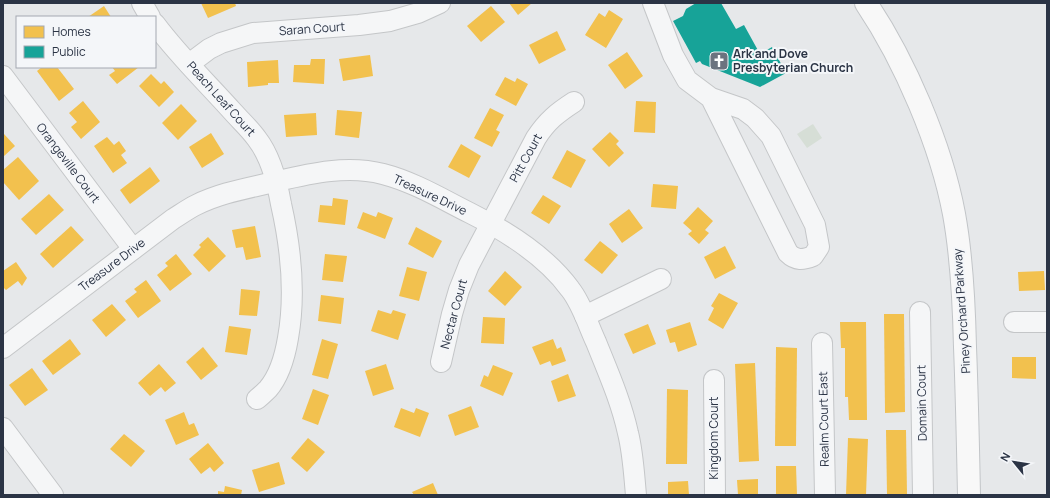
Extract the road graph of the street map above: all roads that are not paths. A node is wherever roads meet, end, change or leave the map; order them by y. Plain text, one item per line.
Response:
1 (142, 3) edge
2 (440, 3) edge
3 (653, 3) edge
4 (866, 3) edge
5 (149, 16) edge
6 (156, 25) edge
7 (189, 64) junction
8 (3, 76) edge
9 (712, 98) junction
10 (574, 102) dead end
11 (277, 182) junction
12 (491, 224) junction
13 (133, 249) junction
14 (661, 279) dead end
15 (920, 312) dead end
16 (585, 316) junction
17 (1014, 322) dead end
18 (1047, 322) edge
19 (822, 343) dead end
20 (3, 348) edge
21 (441, 362) dead end
22 (714, 380) dead end
23 (257, 399) dead end
24 (3, 428) edge
25 (53, 495) edge
26 (636, 495) edge
27 (714, 495) edge
28 (825, 495) edge
29 (923, 495) edge
30 (970, 495) edge

1 - 5 street
2 - 7 street, Saran Court
3 - 9 street
4 - 30 main road, Piney Orchard Parkway
6 - 7 street, Peach Leaf Court
7 - 11 street, Peach Leaf Court
8 - 13 street, Orangeville Court
9 - 9 street
10 - 12 street, Pitt Court
11 - 12 street, Treasure Drive
11 - 13 street, Treasure Drive
11 - 23 street, Peach Leaf Court
12 - 16 street, Treasure Drive
12 - 21 street, Nectar Court
13 - 20 street, Treasure Drive
14 - 16 street
15 - 29 street, Domain Court
16 - 26 street, Treasure Drive
17 - 18 street
19 - 28 street, Realm Court East
22 - 27 street, Kingdom Court
24 - 25 street

